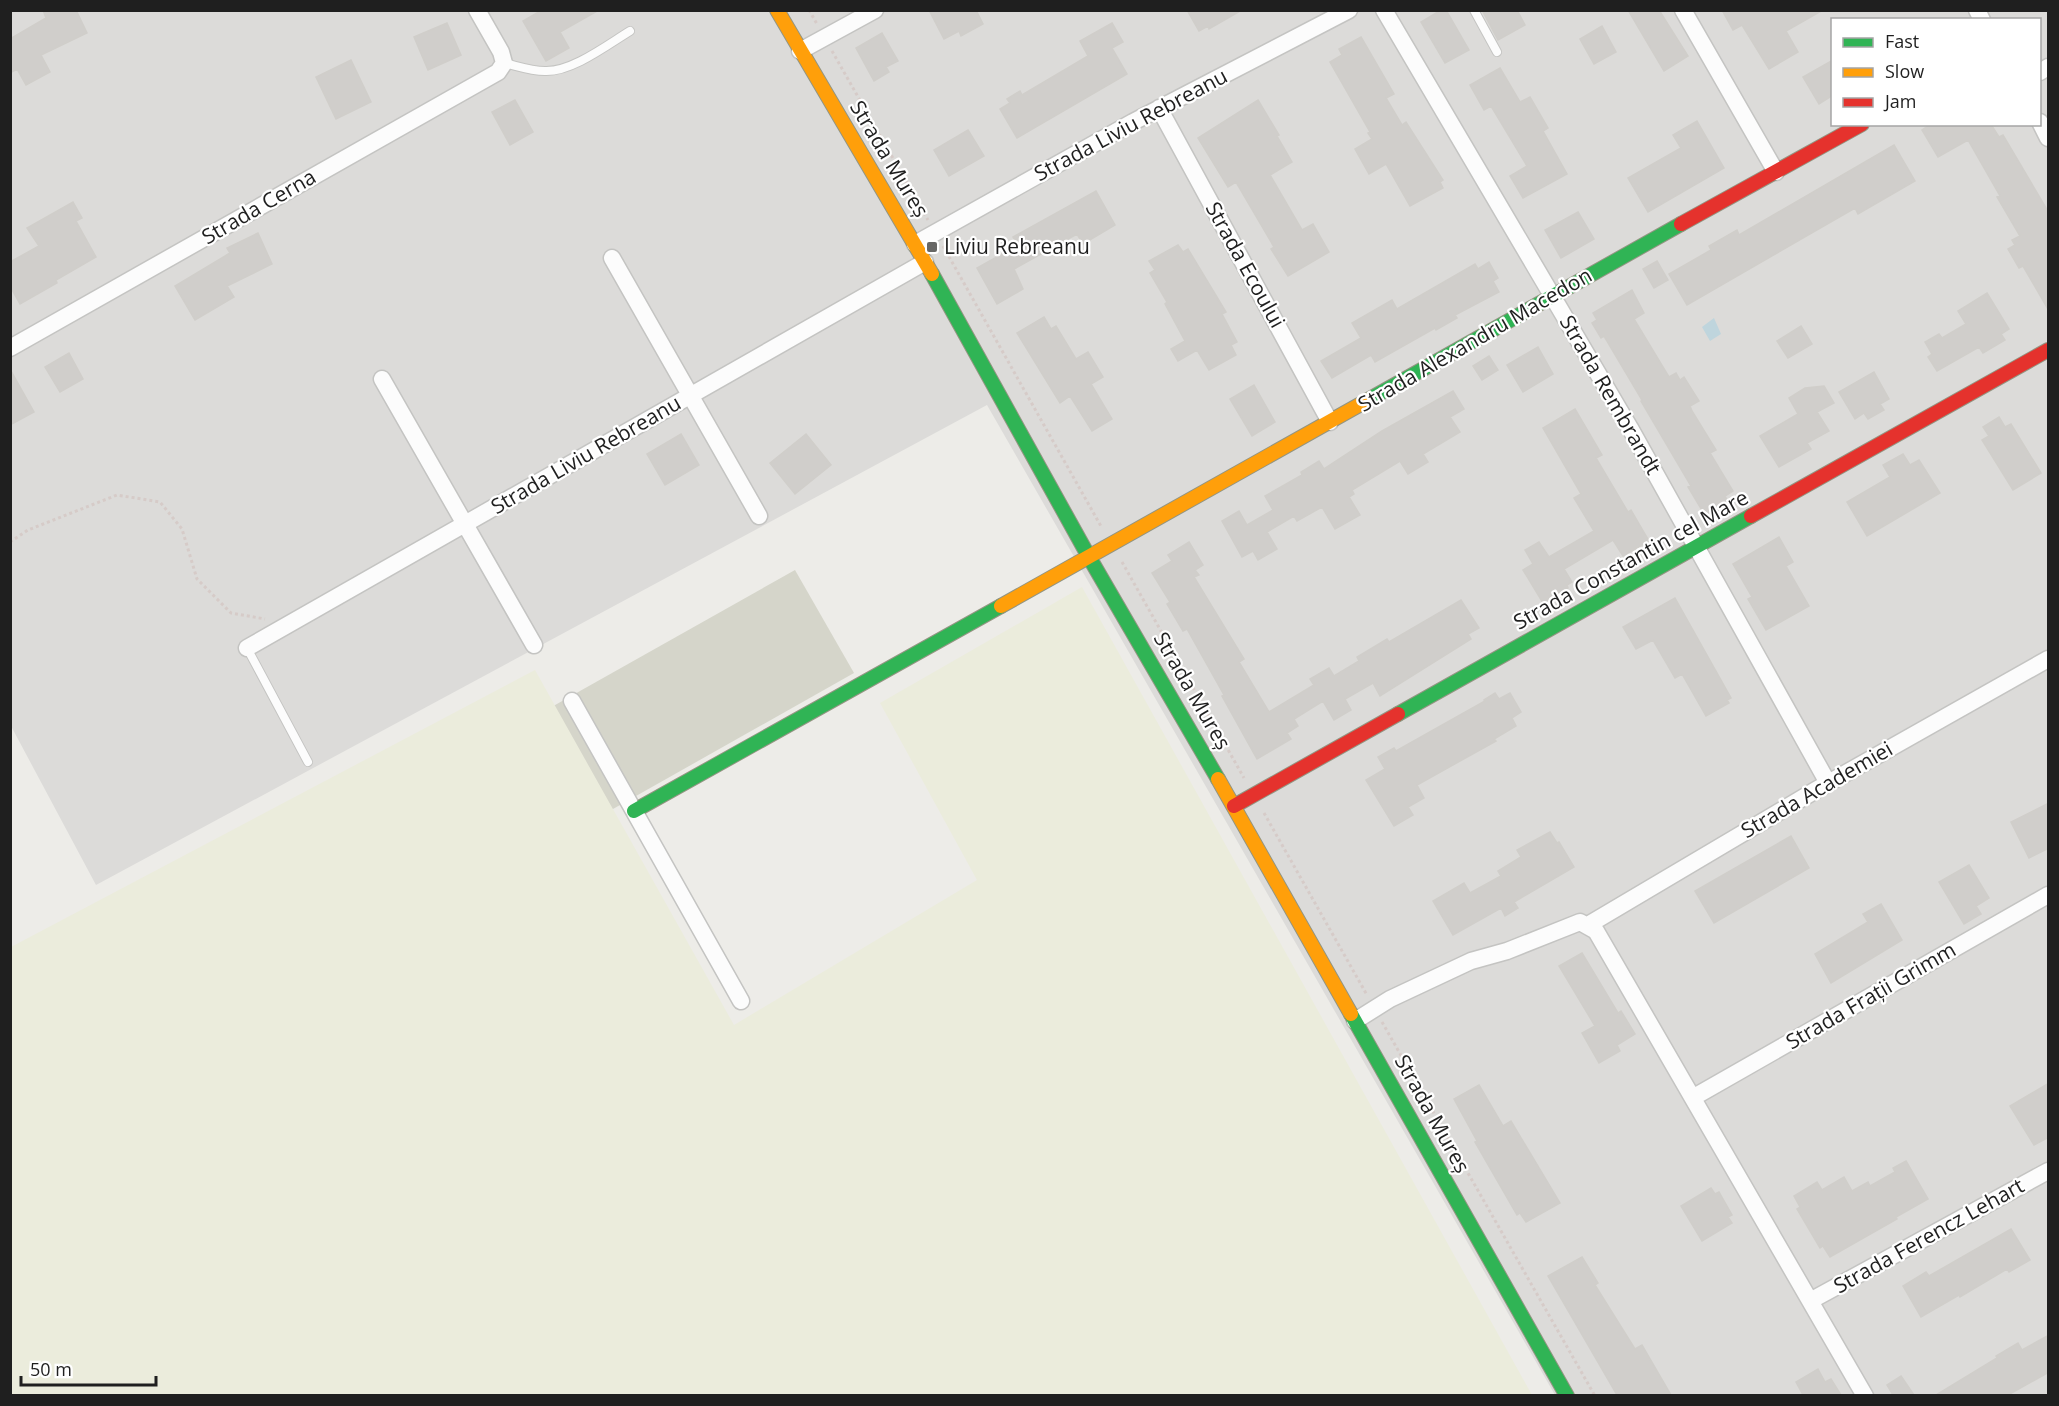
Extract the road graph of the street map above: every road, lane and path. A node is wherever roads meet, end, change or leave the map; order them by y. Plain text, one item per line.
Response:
1 (477, 10) edge
2 (777, 10) edge
3 (809, 10) edge
4 (875, 10) edge
5 (1348, 10) edge
6 (1384, 10) edge
7 (1474, 10) edge
8 (1683, 10) edge
9 (630, 31) dead end
10 (825, 38) junction
11 (800, 51) junction
12 (1497, 52) dead end
13 (504, 63) junction
14 (1159, 108) junction
15 (2041, 124) edge
16 (1858, 126) edge
17 (2049, 138) edge
18 (1776, 172) junction
19 (935, 233) junction
20 (915, 244) junction
21 (612, 258) dead end
22 (925, 262) junction
23 (1553, 295) junction
24 (10, 348) edge
25 (2049, 350) edge
26 (382, 379) dead end
27 (691, 396) junction
28 (1330, 422) junction
29 (759, 516) dead end
30 (465, 524) junction
31 (10, 542) edge
32 (1112, 544) junction
33 (1696, 548) junction
34 (1089, 556) junction
35 (290, 623) junction
36 (534, 645) dead end
37 (247, 648) joint
38 (2049, 659) edge
39 (572, 701) dead end
40 (308, 762) dead end
41 (1828, 783) junction
42 (1253, 795) junction
43 (1234, 806) junction
44 (634, 811) junction
45 (2049, 896) edge
46 (1588, 925) junction
47 (741, 1000) dead end
48 (1375, 1009) junction
49 (1355, 1021) junction
50 (1694, 1097) junction
51 (2049, 1171) edge
52 (1810, 1301) junction
53 (1567, 1395) edge
54 (1595, 1395) edge
55 (1865, 1395) edge

1 - 13 street
2 - 11 street, Strada Mureș
3 - 10 path
4 - 10 street
5 - 14 street, Strada Liviu Rebreanu
6 - 23 street, Strada Rembrandt
7 - 12 lane
8 - 18 street
9 - 13 lane
10 - 11 street
10 - 19 path
11 - 20 street, Strada Mureș
13 - 24 street, Strada Cerna
14 - 19 street, Strada Liviu Rebreanu
14 - 28 street, Strada Ecoului
15 - 17 street
16 - 18 street, Strada Alexandru Macedon
18 - 23 street, Strada Alexandru Macedon
19 - 20 street, Strada Liviu Rebreanu
19 - 32 path
20 - 22 street, Strada Mureș
21 - 27 street
22 - 27 street, Strada Liviu Rebreanu
22 - 34 street, Strada Mureș
23 - 28 street, Strada Alexandru Macedon
23 - 33 street, Strada Rembrandt
25 - 33 street, Strada Constantin cel Mare
26 - 30 street
27 - 29 street
27 - 30 street, Strada Liviu Rebreanu
28 - 32 street, Strada Alexandru Macedon
30 - 35 street, Strada Liviu Rebreanu
30 - 36 street
31 - 35 path
32 - 34 street, Strada Alexandru Macedon
32 - 42 path
33 - 41 street, Strada Rembrandt
33 - 42 street, Strada Constantin cel Mare
34 - 43 street, Strada Mureș
34 - 44 street, Strada Alexandru Macedon
35 - 37 street, Strada Liviu Rebreanu
37 - 40 lane
38 - 41 street, Strada Academiei
39 - 44 street
41 - 46 street, Strada Academiei
42 - 43 street, Strada Constantin cel Mare
42 - 48 path
43 - 49 street, Strada Mureș
44 - 47 street
45 - 50 street, Strada Frații Grimm
46 - 48 street
46 - 50 street
48 - 49 street
48 - 54 path
49 - 53 street, Strada Mureș
50 - 52 street
51 - 52 street, Strada Ferencz Lehart
52 - 55 street

